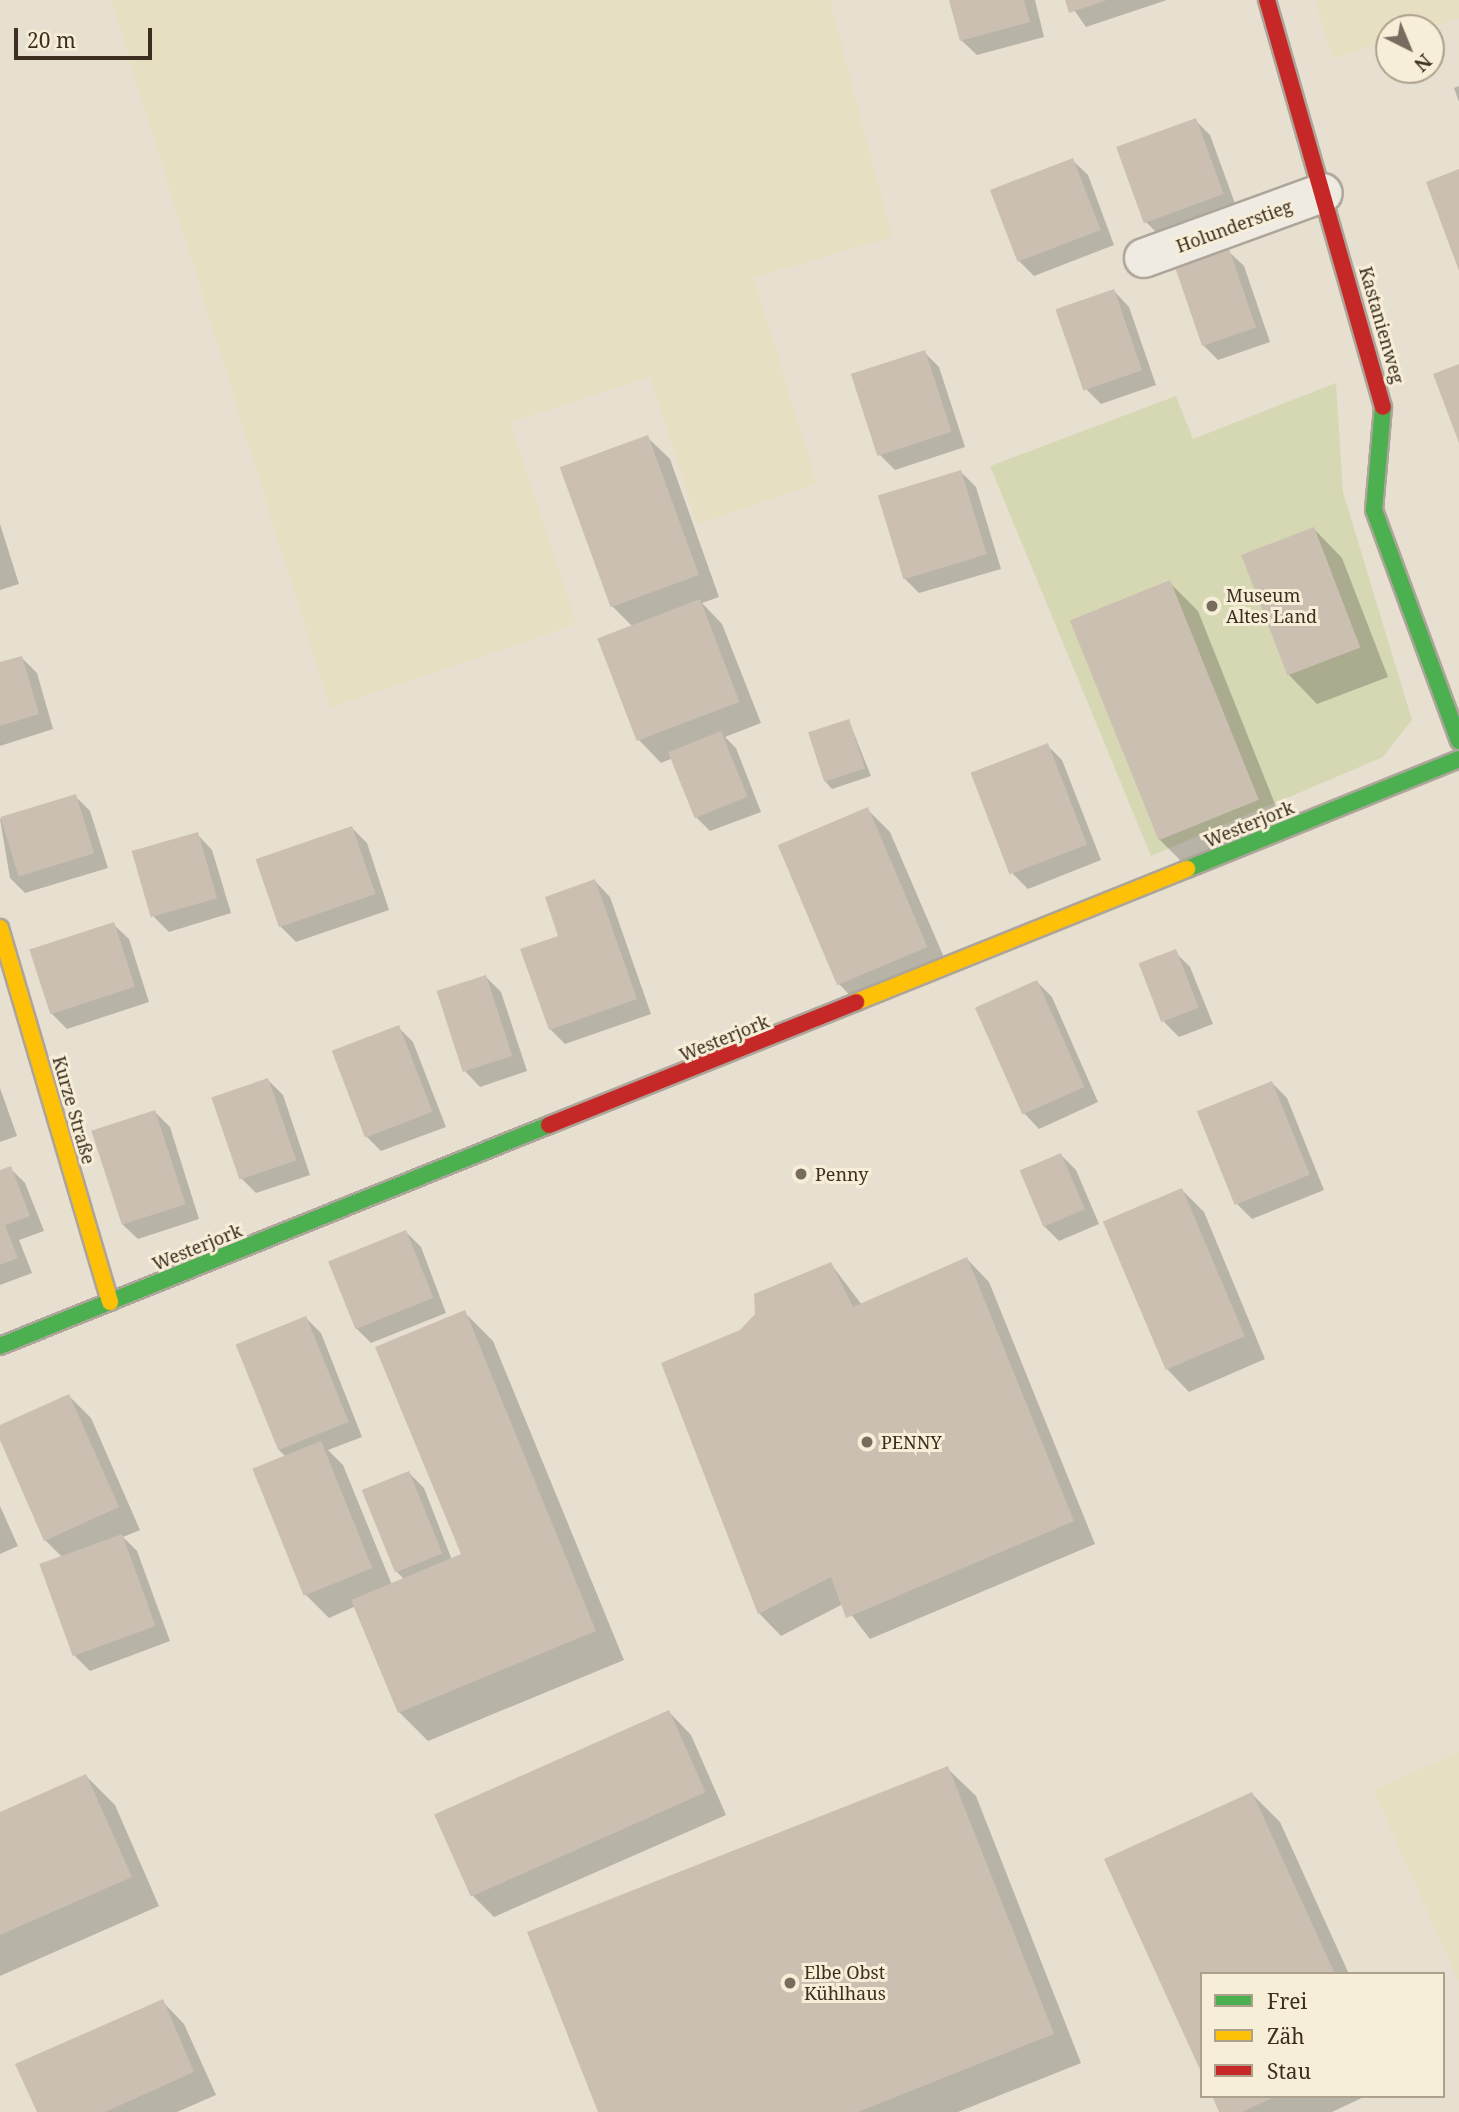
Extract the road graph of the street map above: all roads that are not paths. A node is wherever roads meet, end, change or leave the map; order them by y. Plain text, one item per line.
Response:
1 (1267, 0) edge
2 (1323, 193) junction
3 (1144, 258) dead end
4 (1459, 741) edge
5 (1459, 759) edge
6 (0, 928) edge
7 (110, 1302) junction
8 (0, 1346) edge

1 - 2 main road, Kastanienweg
2 - 3 street, Holunderstieg
2 - 4 main road, Kastanienweg
5 - 7 main road, Westerjork
6 - 7 main road, Kurze Straße
7 - 8 main road, Westerjork

